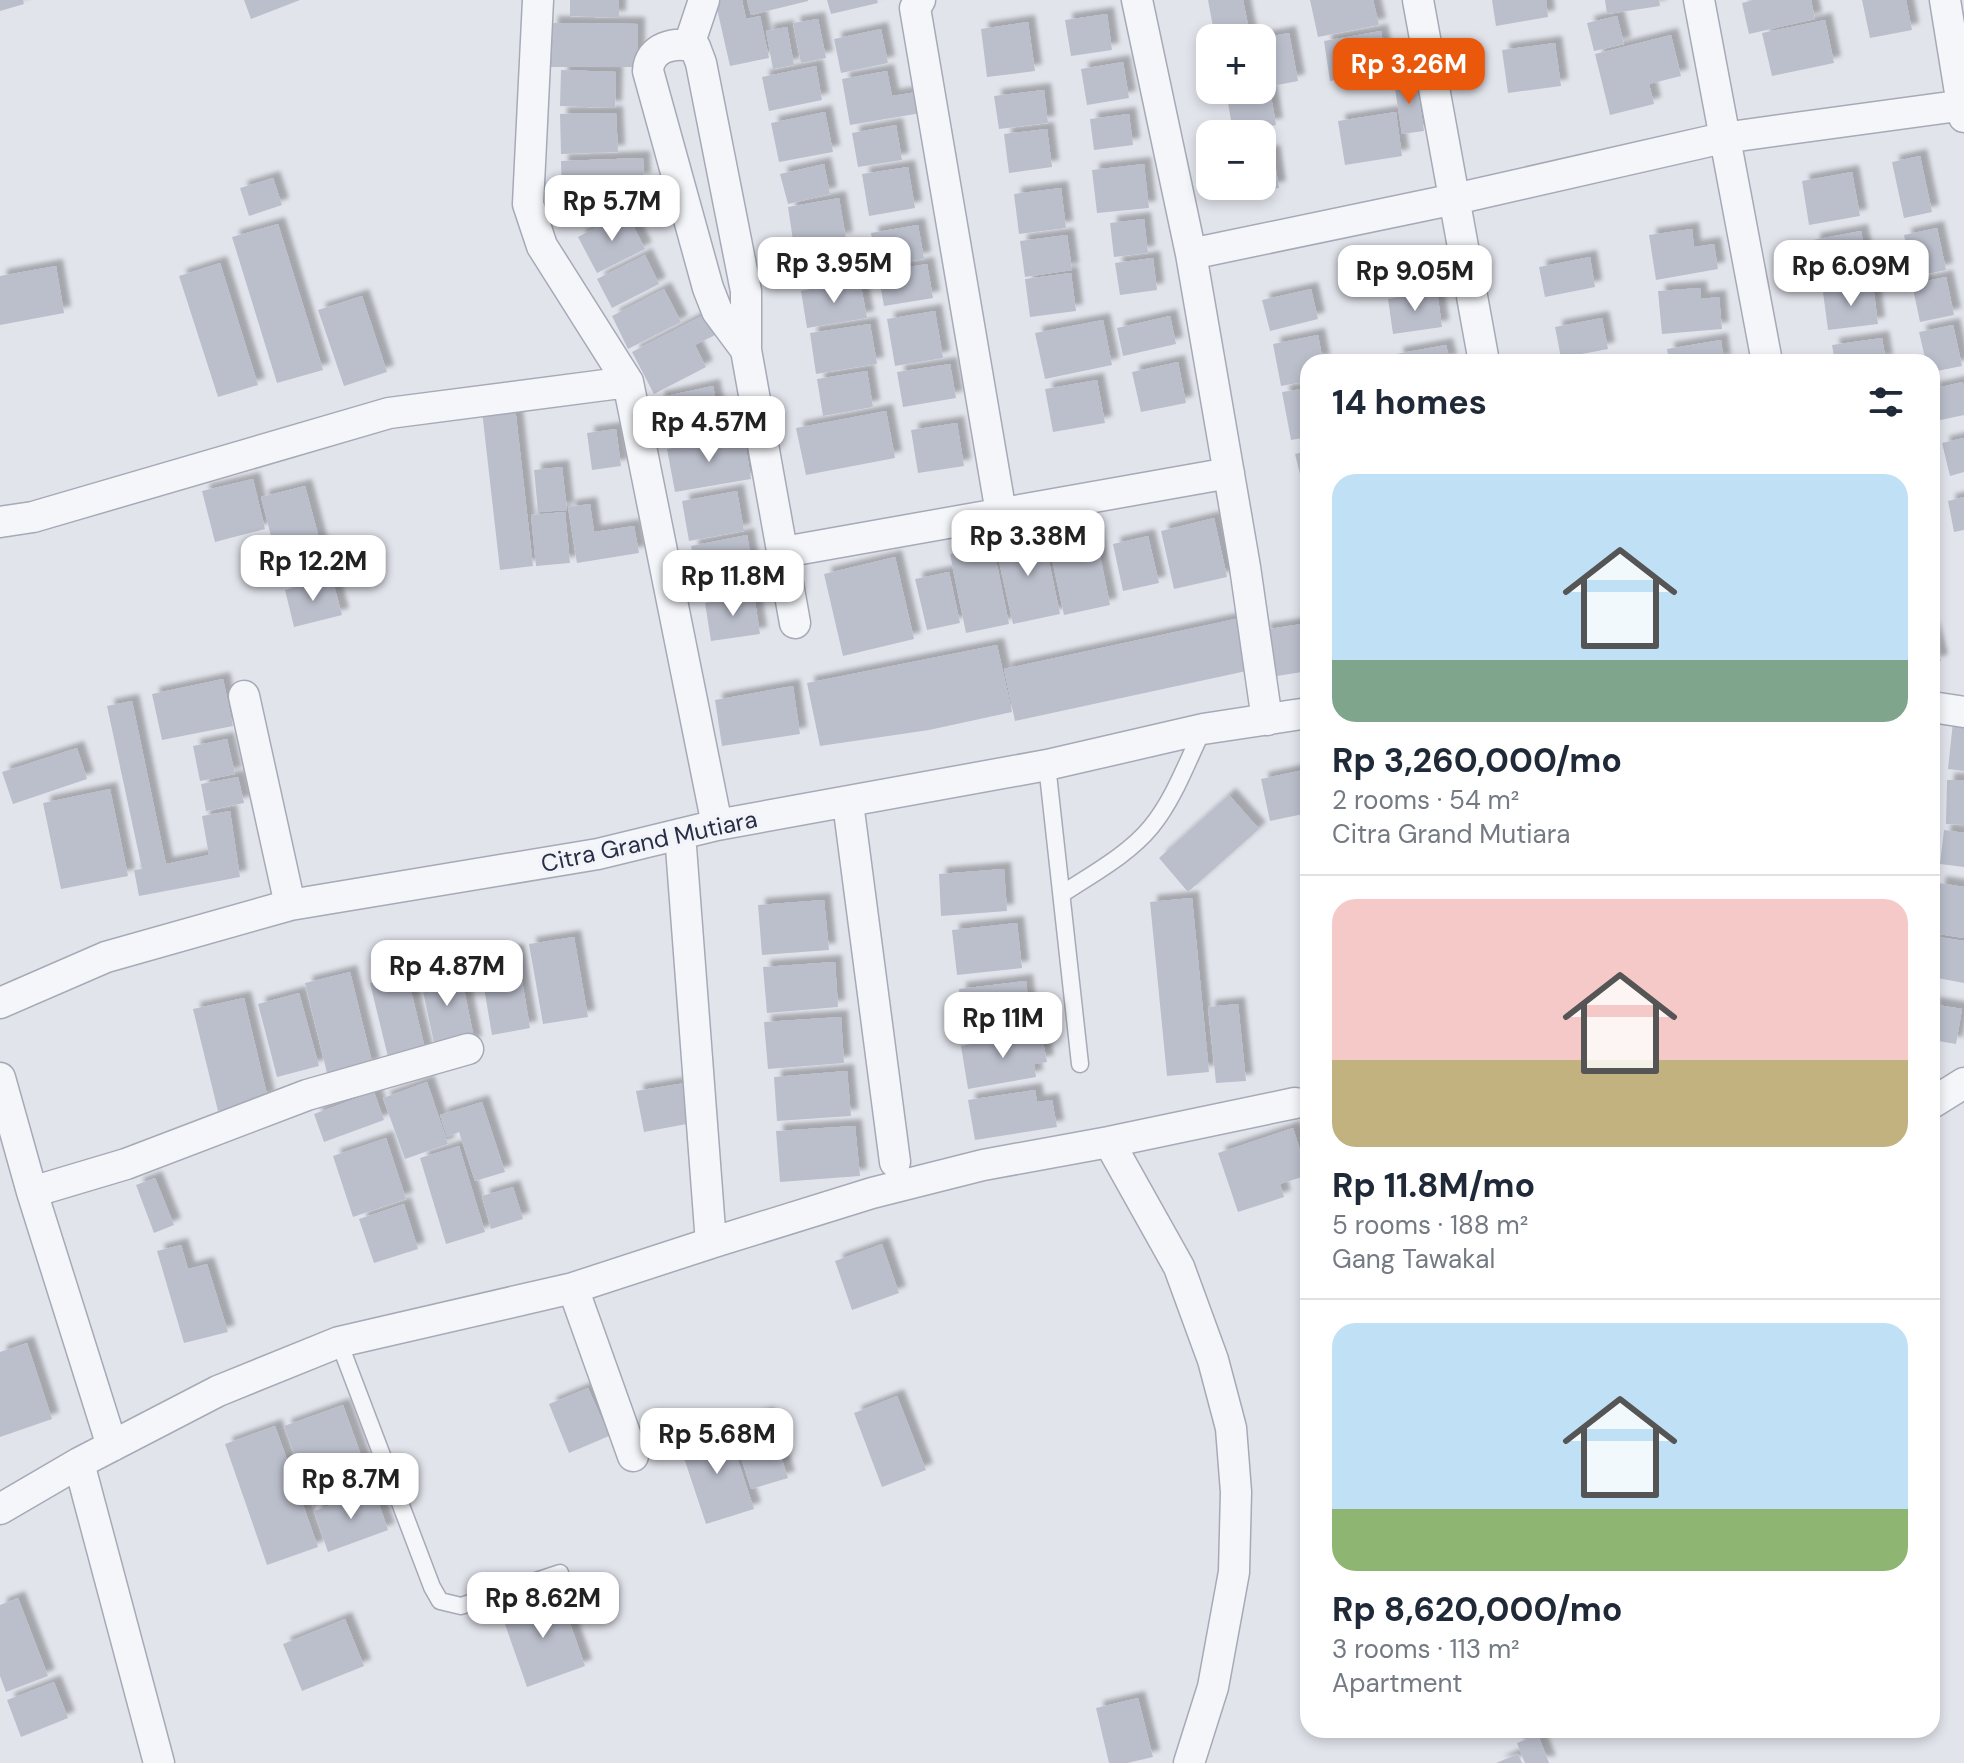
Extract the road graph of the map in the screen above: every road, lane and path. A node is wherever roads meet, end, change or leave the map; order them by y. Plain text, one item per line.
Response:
1 (538, 0) edge
2 (704, 0) edge
3 (920, 0) edge
4 (1137, 0) edge
5 (1418, 0) edge
6 (1699, 0) edge
7 (1945, 0) edge
8 (689, 45) junction
9 (1963, 109) edge
10 (1723, 138) junction
11 (1455, 199) junction
12 (1191, 254) junction
13 (746, 350) junction
14 (1483, 354) edge
15 (1765, 354) edge
16 (628, 382) junction
17 (1229, 473) junction
18 (1001, 513) junction
19 (0, 522) edge
20 (784, 552) junction
21 (795, 623) dead end
22 (244, 696) dead end
23 (1940, 708) edge
24 (1964, 712) edge
25 (1300, 714) edge
26 (1267, 720) junction
27 (1203, 729) junction
28 (1047, 765) junction
29 (848, 803) junction
30 (717, 825) junction
31 (680, 834) junction
32 (1062, 894) junction
33 (290, 905) junction
34 (0, 1003) edge
35 (468, 1049) dead end
36 (1080, 1064) dead end
37 (0, 1078) edge
38 (1964, 1083) edge
39 (1940, 1098) edge
40 (1295, 1103) dead end
41 (1109, 1142) junction
42 (895, 1162) dead end
43 (32, 1192) junction
44 (711, 1243) junction
45 (573, 1288) junction
46 (339, 1342) junction
47 (112, 1446) junction
48 (633, 1456) dead end
49 (79, 1463) junction
50 (0, 1509) edge
51 (560, 1573) dead end
52 (159, 1763) edge
53 (1189, 1763) edge

1 - 16 street
2 - 8 street
3 - 18 street
4 - 12 street
5 - 11 street
6 - 10 street
7 - 9 street
8 - 13 street
8 - 13 street
9 - 10 street
10 - 11 street
10 - 15 street
11 - 12 street
11 - 14 street
12 - 17 street
13 - 20 street
16 - 19 street
16 - 30 street
17 - 18 street
17 - 26 street
18 - 20 street
20 - 21 street
22 - 33 street
23 - 24 street
25 - 26 street, Citra Grand Mutiara
26 - 27 street, Citra Grand Mutiara
27 - 28 street, Citra Grand Mutiara
27 - 32 lane
28 - 29 street, Citra Grand Mutiara
28 - 32 lane
29 - 30 street, Citra Grand Mutiara
29 - 42 street
30 - 31 street, Citra Grand Mutiara
31 - 33 street, Citra Grand Mutiara
31 - 44 street
32 - 36 lane
33 - 34 street, Citra Grand Mutiara
35 - 43 street
37 - 43 street
38 - 39 street
40 - 41 street
41 - 44 street
41 - 53 street
43 - 47 street
44 - 45 street
45 - 46 street
45 - 48 street
46 - 47 street
46 - 51 lane
47 - 49 street
49 - 50 street
49 - 52 street

